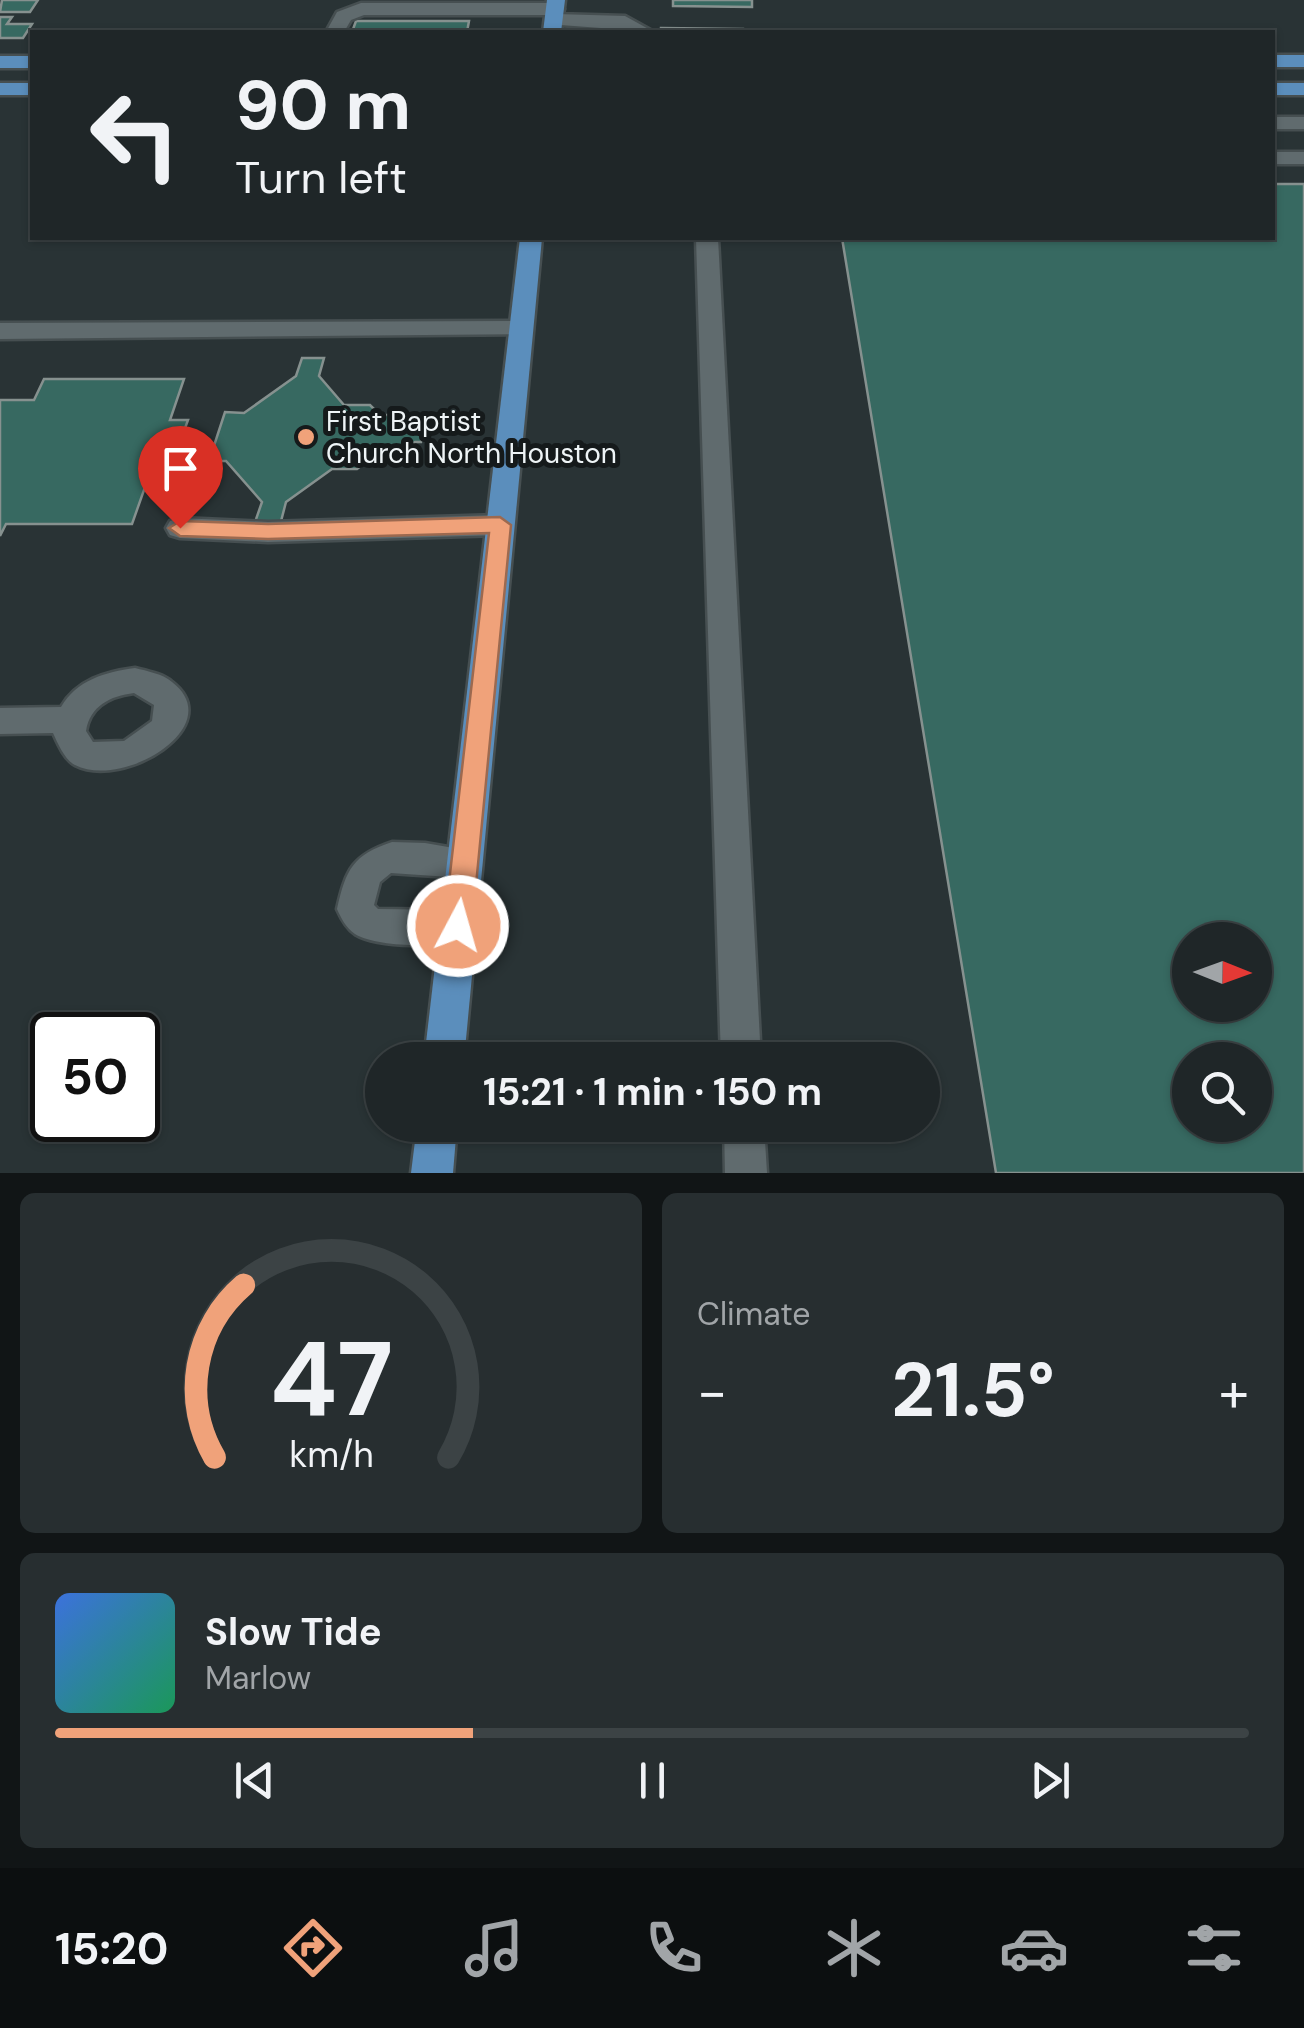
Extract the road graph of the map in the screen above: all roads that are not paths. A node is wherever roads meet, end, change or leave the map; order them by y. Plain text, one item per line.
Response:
1 (347, 0) edge
2 (485, 4) edge
3 (554, 15) edge
4 (337, 27) edge
5 (480, 30) edge
6 (641, 30) edge
7 (1304, 60) edge
8 (1275, 61) edge
9 (0, 62) edge
10 (30, 62) edge
11 (1275, 88) edge
12 (1304, 88) edge
13 (0, 89) edge
14 (30, 89) edge
15 (1275, 122) edge
16 (1304, 122) edge
17 (1275, 158) edge
18 (1304, 158) edge
19 (531, 240) edge
20 (707, 240) edge
21 (521, 328) junction
22 (0, 331) edge
23 (500, 525) junction
24 (180, 528) dead end
25 (70, 720) dead end
26 (0, 721) edge
27 (464, 863) junction
28 (458, 926) junction
29 (446, 1042) edge
30 (740, 1042) edge
31 (435, 1142) edge
32 (745, 1142) edge
33 (432, 1173) edge
34 (746, 1173) edge

1 - 4 street
2 - 3 street
2 - 4 street
2 - 5 street
3 - 6 street
7 - 8 main road
9 - 10 main road
11 - 12 main road
13 - 14 main road
15 - 16 street
17 - 18 street
19 - 21 main road
20 - 30 street
21 - 22 street
21 - 23 main road
23 - 24 street
23 - 27 main road
25 - 26 street
27 - 28 main road
27 - 28 street
28 - 29 main road
31 - 33 main road
32 - 34 street

